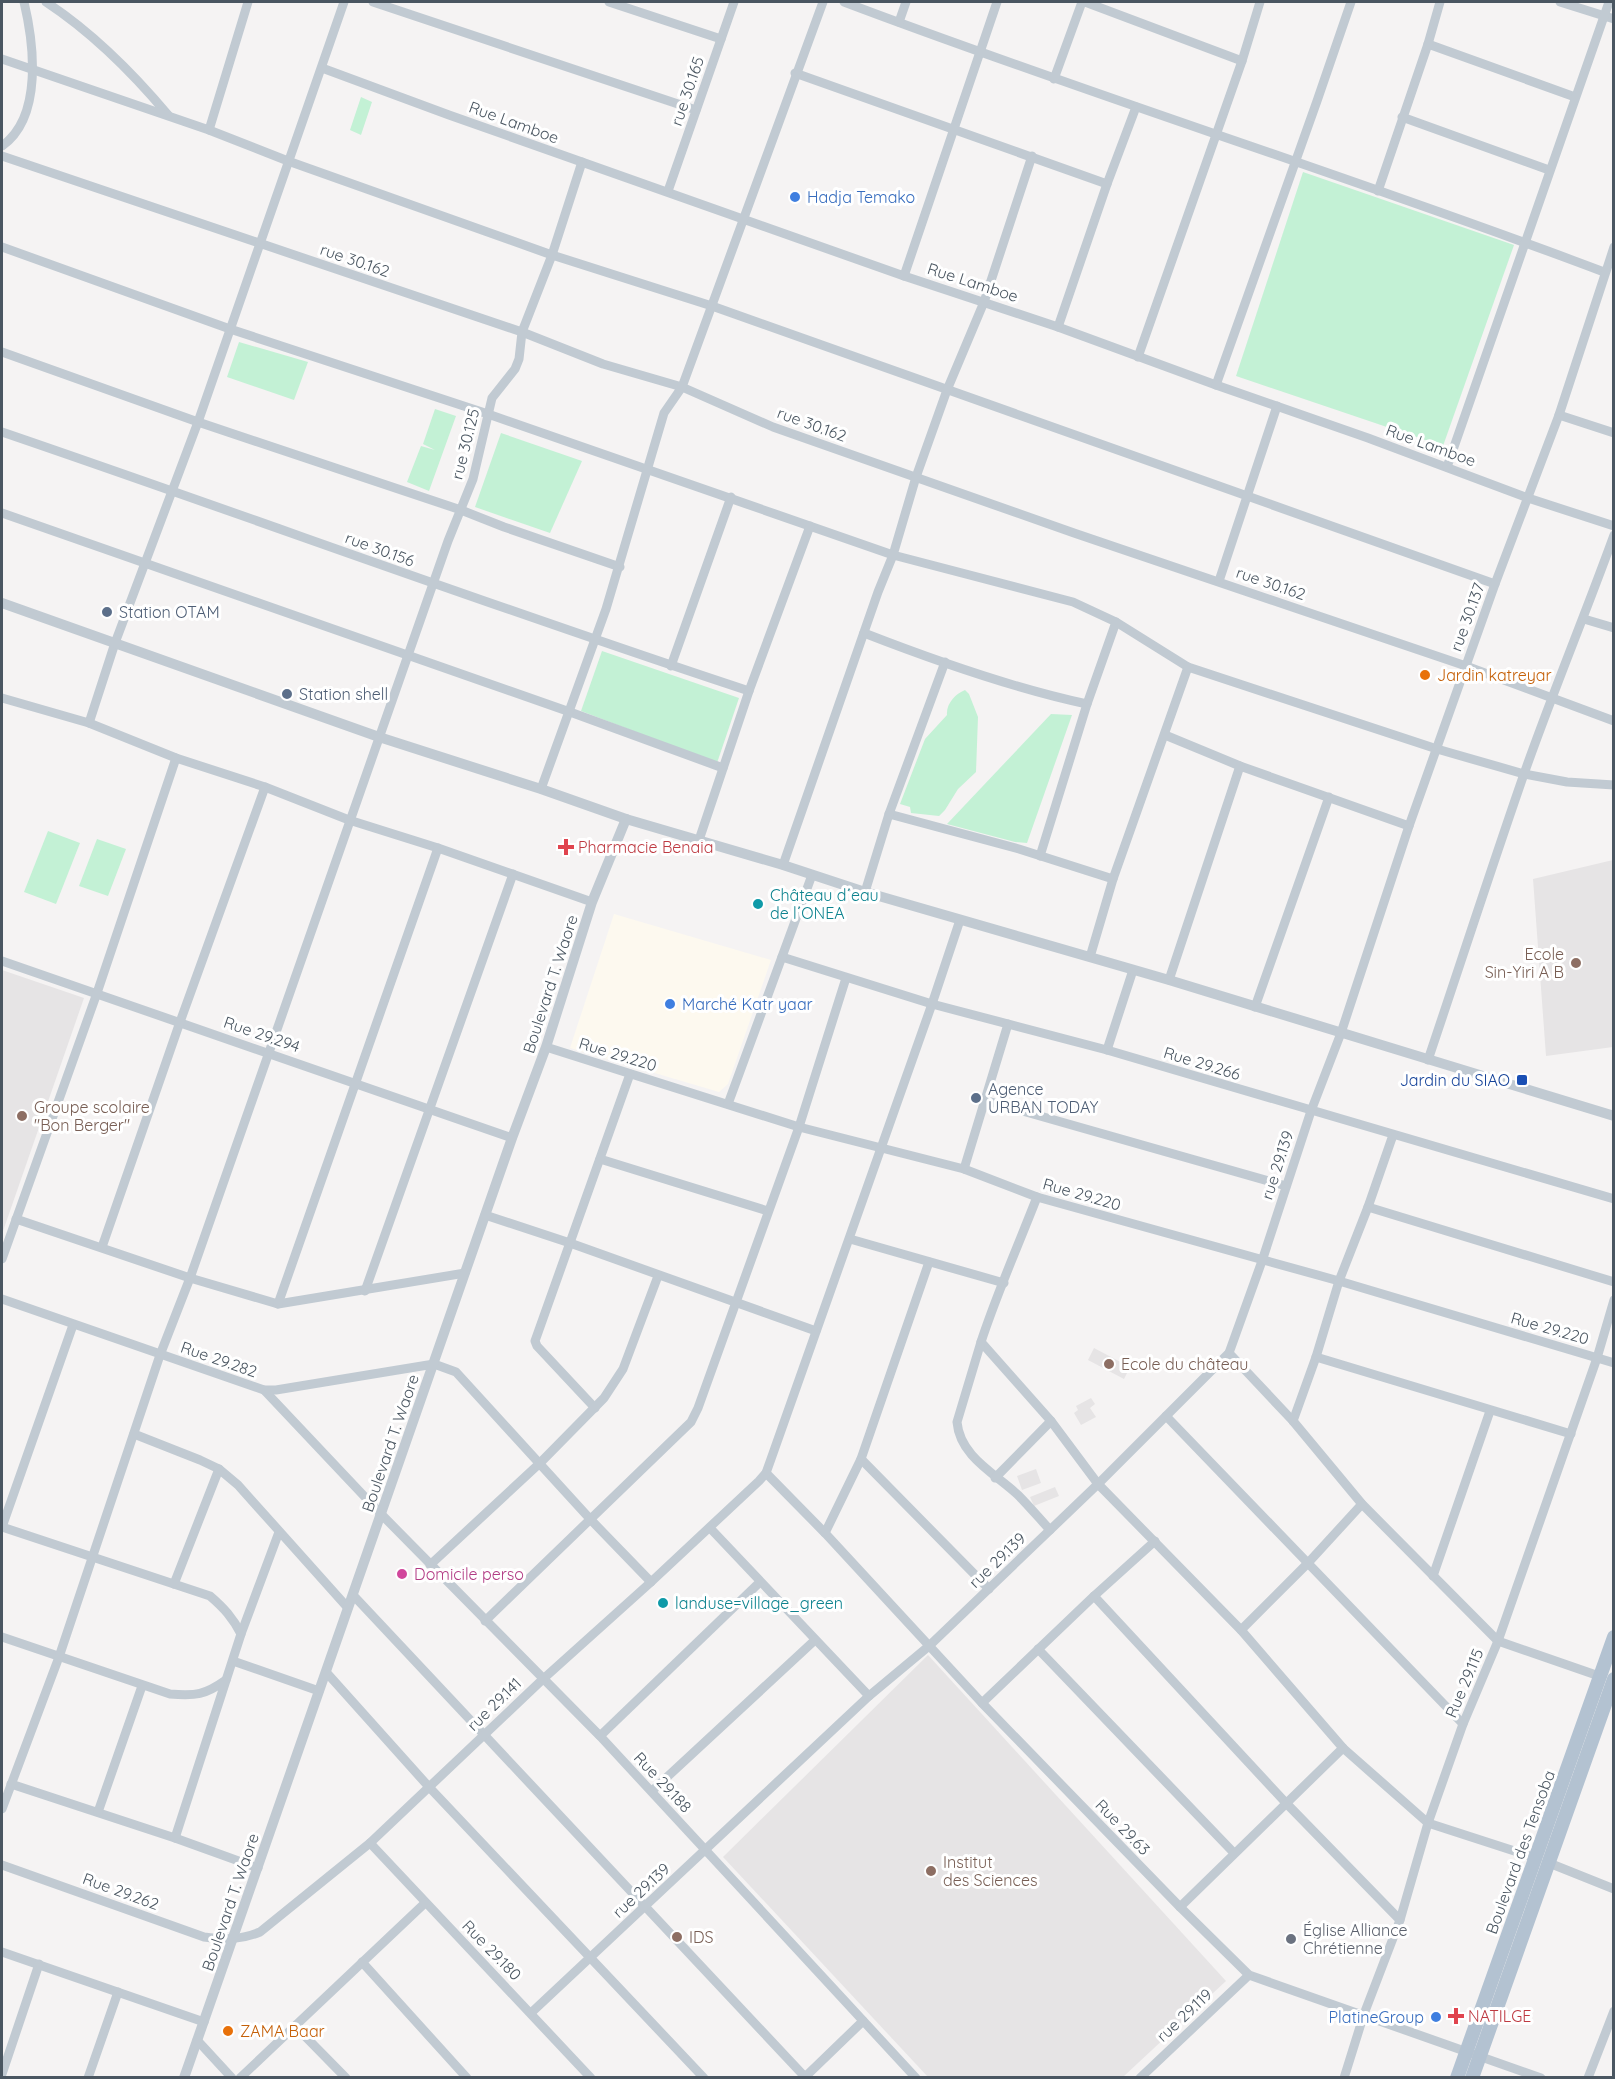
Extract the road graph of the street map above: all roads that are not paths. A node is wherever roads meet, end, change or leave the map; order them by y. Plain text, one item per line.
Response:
1 (24, 2) edge
2 (46, 2) edge
3 (248, 2) edge
4 (344, 2) edge
5 (373, 2) edge
6 (609, 2) edge
7 (734, 2) edge
8 (823, 2) edge
9 (844, 2) edge
10 (906, 2) edge
11 (997, 2) edge
12 (1084, 2) edge
13 (1260, 2) edge
14 (1351, 2) edge
15 (1440, 2) edge
16 (1560, 2) edge
17 (1609, 2) edge
18 (1609, 17) edge
19 (899, 22) junction
20 (721, 39) junction
21 (1428, 44) junction
22 (979, 51) junction
23 (2, 59) edge
24 (1242, 61) junction
25 (322, 68) junction
26 (32, 70) junction
27 (795, 73) junction
28 (1054, 79) junction
29 (1575, 97) junction
30 (1136, 107) junction
31 (696, 110) junction
32 (170, 117) junction
33 (1402, 117) junction
34 (954, 128) junction
35 (209, 130) junction
36 (1214, 135) junction
37 (2, 146) edge
38 (2, 156) edge
39 (1032, 156) junction
40 (288, 161) junction
41 (582, 162) junction
42 (1294, 162) junction
43 (1550, 170) junction
44 (1107, 184) junction
45 (668, 191) junction
46 (1378, 191) junction
47 (744, 218) junction
48 (1525, 242) junction
49 (260, 243) junction
50 (2, 247) edge
51 (1614, 247) edge
52 (552, 255) junction
53 (1604, 272) junction
54 (904, 276) junction
55 (984, 302) junction
56 (712, 306) junction
57 (1058, 327) junction
58 (230, 329) junction
59 (522, 332) junction
60 (2, 352) edge
61 (1138, 357) junction
62 (1216, 385) junction
63 (682, 387) junction
64 (948, 390) junction
65 (1277, 406) junction
66 (488, 414) junction
67 (1559, 415) junction
68 (198, 422) junction
69 (2, 432) edge
70 (1614, 433) edge
71 (1447, 467) junction
72 (649, 469) junction
73 (916, 477) junction
74 (171, 490) junction
75 (1248, 495) junction
76 (731, 497) junction
77 (1528, 498) junction
78 (461, 510) junction
79 (2, 513) edge
80 (810, 526) junction
81 (1614, 526) edge
82 (1614, 535) edge
83 (893, 555) junction
84 (145, 563) junction
85 (620, 567) junction
86 (1219, 581) junction
87 (434, 584) junction
88 (1496, 584) junction
89 (2, 603) edge
90 (1584, 619) junction
91 (1116, 621) junction
92 (1614, 628) edge
93 (864, 633) junction
94 (595, 641) junction
95 (115, 643) junction
96 (409, 656) junction
97 (945, 662) junction
98 (671, 666) junction
99 (1466, 666) junction
100 (1188, 667) junction
101 (749, 692) junction
102 (2, 698) edge
103 (1552, 699) junction
104 (1087, 704) junction
105 (570, 712) junction
106 (1614, 721) edge
107 (89, 723) junction
108 (1165, 735) junction
109 (378, 737) junction
110 (1437, 749) junction
111 (176, 758) junction
112 (1240, 766) junction
113 (723, 768) junction
114 (1524, 774) junction
115 (1614, 785) edge
116 (265, 787) junction
117 (541, 789) junction
118 (1329, 797) junction
119 (889, 814) junction
120 (626, 819) junction
121 (349, 820) junction
122 (1409, 826) junction
123 (699, 840) junction
124 (438, 848) junction
125 (1040, 856) junction
126 (783, 865) junction
127 (513, 874) junction
128 (812, 875) junction
129 (1113, 879) junction
130 (865, 892) junction
131 (592, 902) junction
132 (960, 920) junction
133 (782, 957) junction
134 (1090, 957) junction
135 (2, 961) edge
136 (1133, 970) junction
137 (846, 978) junction
138 (1169, 980) junction
139 (97, 993) junction
140 (933, 1004) junction
141 (1255, 1007) junction
142 (180, 1022) junction
143 (1008, 1024) junction
144 (1341, 1033) junction
145 (546, 1047) junction
146 (1107, 1050) junction
147 (269, 1052) junction
148 (1428, 1060) junction
149 (630, 1074) junction
150 (354, 1083) junction
151 (984, 1100) junction
152 (729, 1104) junction
153 (428, 1110) junction
154 (1311, 1111) junction
155 (1614, 1116) edge
156 (799, 1127) junction
157 (1393, 1134) junction
158 (512, 1138) junction
159 (881, 1147) junction
160 (600, 1159) junction
161 (964, 1169) junction
162 (1287, 1186) junction
163 (1037, 1197) junction
164 (1614, 1199) edge
165 (1368, 1207) junction
166 (768, 1211) junction
167 (485, 1215) junction
168 (16, 1219) junction
169 (850, 1239) junction
170 (570, 1243) junction
171 (102, 1247) junction
172 (2, 1259) edge
173 (1262, 1260) junction
174 (929, 1262) junction
175 (465, 1273) junction
176 (658, 1276) junction
177 (190, 1278) junction
178 (1339, 1281) junction
179 (1004, 1282) junction
180 (1614, 1282) edge
181 (365, 1291) junction
182 (2, 1299) edge
183 (1614, 1299) edge
184 (736, 1302) junction
185 (278, 1304) junction
186 (73, 1325) junction
187 (816, 1331) junction
188 (981, 1342) junction
189 (1229, 1353) junction
190 (160, 1355) junction
191 (1316, 1357) junction
192 (1597, 1358) junction
193 (1614, 1363) edge
194 (434, 1364) junction
195 (264, 1390) junction
196 (595, 1408) junction
197 (1490, 1411) junction
198 (1166, 1416) junction
199 (1051, 1421) junction
200 (1293, 1421) junction
201 (134, 1434) junction
202 (1571, 1434) junction
203 (861, 1459) junction
204 (540, 1463) junction
205 (219, 1469) junction
206 (766, 1473) junction
207 (995, 1478) junction
208 (1098, 1484) junction
209 (1362, 1504) junction
210 (381, 1514) junction
211 (591, 1520) junction
212 (2, 1527) edge
213 (710, 1527) junction
214 (1050, 1530) junction
215 (279, 1532) junction
216 (825, 1533) junction
217 (1155, 1541) junction
218 (93, 1556) junction
219 (1308, 1563) junction
220 (430, 1565) junction
221 (1433, 1576) junction
222 (651, 1582) junction
223 (760, 1582) junction
224 (174, 1584) junction
225 (989, 1589) junction
226 (352, 1595) junction
227 (1094, 1596) junction
228 (348, 1608) junction
229 (485, 1621) junction
230 (1241, 1630) junction
231 (241, 1634) junction
232 (2, 1637) edge
233 (1614, 1637) edge
234 (815, 1640) junction
235 (1498, 1641) junction
236 (929, 1646) junction
237 (1038, 1649) junction
238 (59, 1657) junction
239 (233, 1661) junction
240 (326, 1672) junction
241 (226, 1680) junction
242 (542, 1680) junction
243 (1610, 1680) edge
244 (142, 1686) junction
245 (319, 1691) junction
246 (869, 1696) junction
247 (982, 1702) junction
248 (1463, 1724) junction
249 (484, 1735) junction
250 (600, 1736) junction
251 (1343, 1748) junction
252 (11, 1784) junction
253 (429, 1787) junction
254 (652, 1791) junction
255 (1286, 1803) junction
256 (2, 1809) edge
257 (98, 1812) junction
258 (1428, 1823) junction
259 (175, 1838) junction
260 (370, 1843) junction
261 (705, 1850) junction
262 (1234, 1853) junction
263 (1542, 1861) junction
264 (2, 1865) edge
265 (258, 1868) junction
266 (1614, 1890) edge
267 (425, 1903) junction
268 (647, 1906) junction
269 (1180, 1906) junction
270 (1400, 1920) junction
271 (232, 1940) junction
272 (2, 1952) edge
273 (590, 1958) junction
274 (362, 1962) junction
275 (39, 1964) junction
276 (1249, 1975) junction
277 (118, 1992) junction
278 (1614, 2011) edge
279 (532, 2012) junction
280 (1364, 2014) junction
281 (863, 2021) junction
282 (204, 2022) junction
283 (295, 2026) junction
284 (197, 2040) junction
285 (1473, 2053) junction
286 (1148, 2070) junction
287 (2, 2074) edge
288 (805, 2077) edge
289 (88, 2078) edge
290 (184, 2078) edge
291 (232, 2078) edge
292 (240, 2078) edge
293 (346, 2078) edge
294 (466, 2078) edge
295 (591, 2078) edge
296 (704, 2078) edge
297 (916, 2078) edge
298 (1140, 2078) edge
299 (1155, 2078) edge
300 (1344, 2078) edge
301 (1456, 2078) edge
302 (1472, 2078) edge
303 (1541, 2078) edge
304 (1588, 2078) edge

1 - 26 street
2 - 32 street
3 - 35 street
4 - 25 street
5 - 31 street
6 - 20 street
7 - 20 street, rue 30.165
8 - 27 street
9 - 19 street
10 - 19 street
11 - 22 street
12 - 24 street
12 - 28 street
13 - 24 street
14 - 42 street
15 - 21 street
16 - 18 street
17 - 18 street
18 - 29 street
19 - 22 street
20 - 31 street, rue 30.165
21 - 29 street
21 - 33 street
22 - 28 street
22 - 34 street
23 - 26 street
24 - 36 street
25 - 40 street
25 - 41 street, Rue Lamboe
26 - 32 street
26 - 37 street
27 - 34 street
27 - 47 street
28 - 30 street
29 - 43 street
30 - 36 street
30 - 44 street
31 - 45 street, rue 30.165
32 - 35 street
33 - 43 street
33 - 46 street
34 - 39 street
34 - 54 street
35 - 40 street
36 - 42 street
36 - 61 street
38 - 49 street, rue 30.162
39 - 44 street
39 - 55 street
40 - 49 street
40 - 52 street
41 - 45 street, Rue Lamboe
41 - 52 street, rue 30.125
42 - 46 street
42 - 62 street
43 - 48 street
44 - 57 street
45 - 47 street, Rue Lamboe
46 - 48 street
47 - 54 street, Rue Lamboe
47 - 56 street
48 - 53 street
48 - 71 street
49 - 58 street
49 - 59 street, rue 30.162
50 - 58 street
51 - 53 street, rue 30.137
52 - 56 street
52 - 59 street, rue 30.125
53 - 67 street, rue 30.137
54 - 55 street, Rue Lamboe
55 - 57 street, Rue Lamboe
55 - 64 street
56 - 63 street
56 - 64 street
57 - 61 street, Rue Lamboe
58 - 66 street
58 - 68 street
59 - 63 street, rue 30.162
59 - 66 street, rue 30.125
60 - 68 street
61 - 62 street, Rue Lamboe
62 - 65 street, Rue Lamboe
63 - 72 street
63 - 73 street, rue 30.162
64 - 73 street
64 - 75 street
65 - 71 street, Rue Lamboe
65 - 75 street
66 - 72 street
66 - 78 street, rue 30.125
67 - 70 street
67 - 77 street, rue 30.137
68 - 74 street
68 - 78 street
69 - 74 street, rue 30.156
71 - 77 street, Rue Lamboe
72 - 76 street
72 - 85 street
73 - 83 street
73 - 86 street, rue 30.162
74 - 84 street
74 - 87 street, rue 30.156
75 - 86 street
75 - 88 street
76 - 80 street
76 - 98 street
77 - 81 street, Rue Lamboe
77 - 88 street, rue 30.137
78 - 85 street
78 - 87 street, rue 30.125
79 - 84 street
80 - 83 street
80 - 101 street
82 - 90 street
83 - 91 street
83 - 93 street
84 - 95 street
84 - 96 street
85 - 94 street
86 - 99 street, rue 30.162
87 - 94 street, rue 30.156
87 - 96 street, rue 30.125
88 - 99 street, rue 30.137
89 - 95 street
90 - 92 street
90 - 103 street
91 - 100 street
91 - 104 street
93 - 97 street
93 - 126 street
94 - 98 street, rue 30.156
94 - 105 street
95 - 107 street
95 - 109 street
96 - 105 street
96 - 109 street, rue 30.125
97 - 104 street
97 - 119 street
98 - 101 street, rue 30.156
99 - 103 street, rue 30.162
99 - 110 street, rue 30.137
100 - 108 street
100 - 110 street
101 - 113 street
102 - 107 street
103 - 106 street, rue 30.162
103 - 114 street
104 - 125 street
105 - 113 street
105 - 117 street
107 - 111 street
108 - 112 street
108 - 129 street
109 - 117 street
109 - 121 street, rue 30.125
110 - 114 street
110 - 122 street, rue 30.137
111 - 116 street
111 - 139 street
112 - 118 street
112 - 138 street
113 - 123 street
114 - 115 street
114 - 148 street
116 - 121 street
116 - 142 street
117 - 120 street
118 - 122 street
118 - 141 street
119 - 125 street
119 - 130 street
120 - 123 street
120 - 131 street, Boulevard T. Waore
121 - 124 street
121 - 147 street, rue 30.125
122 - 144 street, rue 30.137
123 - 126 street
124 - 127 street
124 - 150 street
125 - 129 street
126 - 128 street
127 - 131 street
127 - 153 street
128 - 130 street
128 - 133 street
129 - 134 street
130 - 132 street
131 - 145 street, Boulevard T. Waore
132 - 134 street
132 - 140 street
133 - 137 street, Rue 29.266
133 - 152 street
134 - 136 street
135 - 139 street, Rue 29.294
136 - 138 street
136 - 146 street
137 - 140 street, Rue 29.266
137 - 156 street
138 - 141 street
139 - 142 street, Rue 29.294
139 - 168 street
140 - 143 street, Rue 29.266
140 - 159 street
141 - 144 street
142 - 147 street, Rue 29.294
142 - 171 street
143 - 146 street, Rue 29.266
143 - 151 street
144 - 148 street
144 - 154 street, rue 29.139
145 - 149 street, Rue 29.220
145 - 158 street, Boulevard T. Waore
146 - 154 street, Rue 29.266
147 - 150 street, Rue 29.294
147 - 177 street, rue 30.125
148 - 155 street
149 - 152 street, Rue 29.220
149 - 160 street
150 - 153 street, Rue 29.294
150 - 185 street
151 - 161 street
151 - 162 street
152 - 156 street, Rue 29.220
153 - 158 street, Rue 29.294
153 - 181 street
154 - 157 street, Rue 29.266
154 - 162 street, rue 29.139
156 - 159 street, Rue 29.220
156 - 166 street
157 - 164 street, Rue 29.266
157 - 165 street
158 - 167 street, Boulevard T. Waore
159 - 161 street, Rue 29.220
159 - 169 street
160 - 166 street
160 - 170 street
161 - 163 street, Rue 29.220
162 - 173 street, rue 29.139
163 - 173 street, Rue 29.220
163 - 179 street
165 - 178 street
165 - 180 street
166 - 184 street
167 - 170 street
167 - 175 street, Boulevard T. Waore
168 - 171 street
168 - 172 street
169 - 174 street
169 - 187 street
170 - 176 street
170 - 196 street
171 - 177 street
173 - 178 street, Rue 29.220
173 - 189 street, rue 29.139
174 - 179 street
174 - 203 street
175 - 181 street
175 - 194 street, Boulevard T. Waore
176 - 184 street
176 - 196 street
177 - 185 street
177 - 190 street, rue 30.125
178 - 191 street
178 - 192 street, Rue 29.220
179 - 188 street
181 - 185 street
182 - 186 street, Rue 29.282
183 - 192 street, Rue 29.115
184 - 187 street
184 - 211 street
186 - 190 street, Rue 29.282
186 - 212 street
187 - 206 street
188 - 199 street
188 - 207 street
189 - 198 street, rue 29.139
189 - 200 street
190 - 195 street, Rue 29.282
190 - 201 street, rue 30.125
191 - 197 street
191 - 200 street
192 - 193 street, Rue 29.220
192 - 202 street, Rue 29.115
194 - 195 street, Rue 29.282
194 - 204 street
194 - 210 street, Boulevard T. Waore
195 - 210 street, Rue 29.188
196 - 204 street
197 - 202 street
197 - 221 street
198 - 208 street, rue 29.139
198 - 219 street
199 - 207 street
199 - 208 street
200 - 209 street
201 - 205 street
201 - 218 street, rue 30.125
202 - 235 street, Rue 29.115
203 - 216 street
203 - 225 street
204 - 211 street
204 - 220 street
205 - 215 street
205 - 224 street
206 - 213 street, rue 29.141
206 - 216 street, Rue 29.63
207 - 214 street
208 - 214 street, rue 29.139
208 - 217 street
209 - 219 street
209 - 221 street
210 - 220 street, Rue 29.188
210 - 226 street, Boulevard T. Waore
211 - 222 street
211 - 229 street
212 - 218 street
213 - 222 street, rue 29.141
213 - 223 street
214 - 225 street, rue 29.139
215 - 228 street
215 - 231 street
216 - 236 street, Rue 29.63
217 - 227 street
217 - 230 street
218 - 224 street
218 - 238 street, rue 30.125
219 - 230 street
219 - 248 street
220 - 229 street, Rue 29.188
221 - 235 street
222 - 242 street, rue 29.141
223 - 234 street
223 - 250 street
224 - 231 street
225 - 236 street, rue 29.139
226 - 228 street, Boulevard T. Waore
226 - 249 street
227 - 237 street
227 - 255 street
228 - 240 street, Boulevard T. Waore
229 - 242 street, Rue 29.188
230 - 251 street
231 - 239 street
232 - 238 street
233 - 243 main road, Boulevard des Tensoba
234 - 246 street
234 - 254 street
235 - 243 street
235 - 248 street, Rue 29.115
236 - 246 street, rue 29.139
236 - 247 street, Rue 29.63
237 - 247 street
237 - 262 street
238 - 244 street
238 - 252 street, rue 30.125
239 - 241 street
239 - 245 street
240 - 245 street, Boulevard T. Waore
240 - 253 street
241 - 244 street
241 - 259 street
242 - 249 street, rue 29.141
242 - 250 street, Rue 29.188
243 - 263 main road, Boulevard des Tensoba
244 - 257 street
245 - 265 street, Boulevard T. Waore
246 - 261 street, rue 29.139
247 - 269 street, Rue 29.63
248 - 258 street, Rue 29.115
249 - 253 street, rue 29.141
249 - 268 street
250 - 254 street, Rue 29.188
251 - 255 street
251 - 258 street
252 - 256 street, rue 30.125
252 - 257 street
253 - 260 street, rue 29.141
253 - 273 street
254 - 261 street, Rue 29.188
255 - 262 street
255 - 270 street
257 - 259 street
258 - 263 street
258 - 270 street, Rue 29.115
259 - 265 street
260 - 267 street, Rue 29.180
260 - 271 street, rue 29.141
261 - 268 street, rue 29.139
261 - 281 street, Rue 29.188
262 - 269 street
263 - 266 street
263 - 285 main road, Boulevard des Tensoba
264 - 271 street, Rue 29.262
265 - 271 street, Boulevard T. Waore
267 - 274 street
267 - 279 street, Rue 29.180
268 - 273 street, rue 29.139
268 - 288 street
269 - 276 street, Rue 29.63
270 - 280 street, Rue 29.115
271 - 282 street, Boulevard T. Waore
272 - 275 street
273 - 279 street, rue 29.139
273 - 296 street
274 - 283 street
274 - 294 street
275 - 277 street
275 - 287 street
276 - 280 street, Rue 29.63
276 - 286 street, rue 29.119
277 - 282 street
277 - 289 street
278 - 304 street
279 - 295 street, Rue 29.180
280 - 285 street, Rue 29.63
280 - 300 street, Rue 29.115
281 - 288 street
281 - 297 street, Rue 29.188
282 - 284 street, Boulevard T. Waore
283 - 292 street
283 - 293 street
284 - 290 street, Boulevard T. Waore
284 - 291 street
285 - 301 main road, Boulevard des Tensoba
285 - 302 main road, Boulevard des Tensoba
285 - 303 street, Rue 29.63
286 - 298 street, rue 29.119
286 - 299 street

